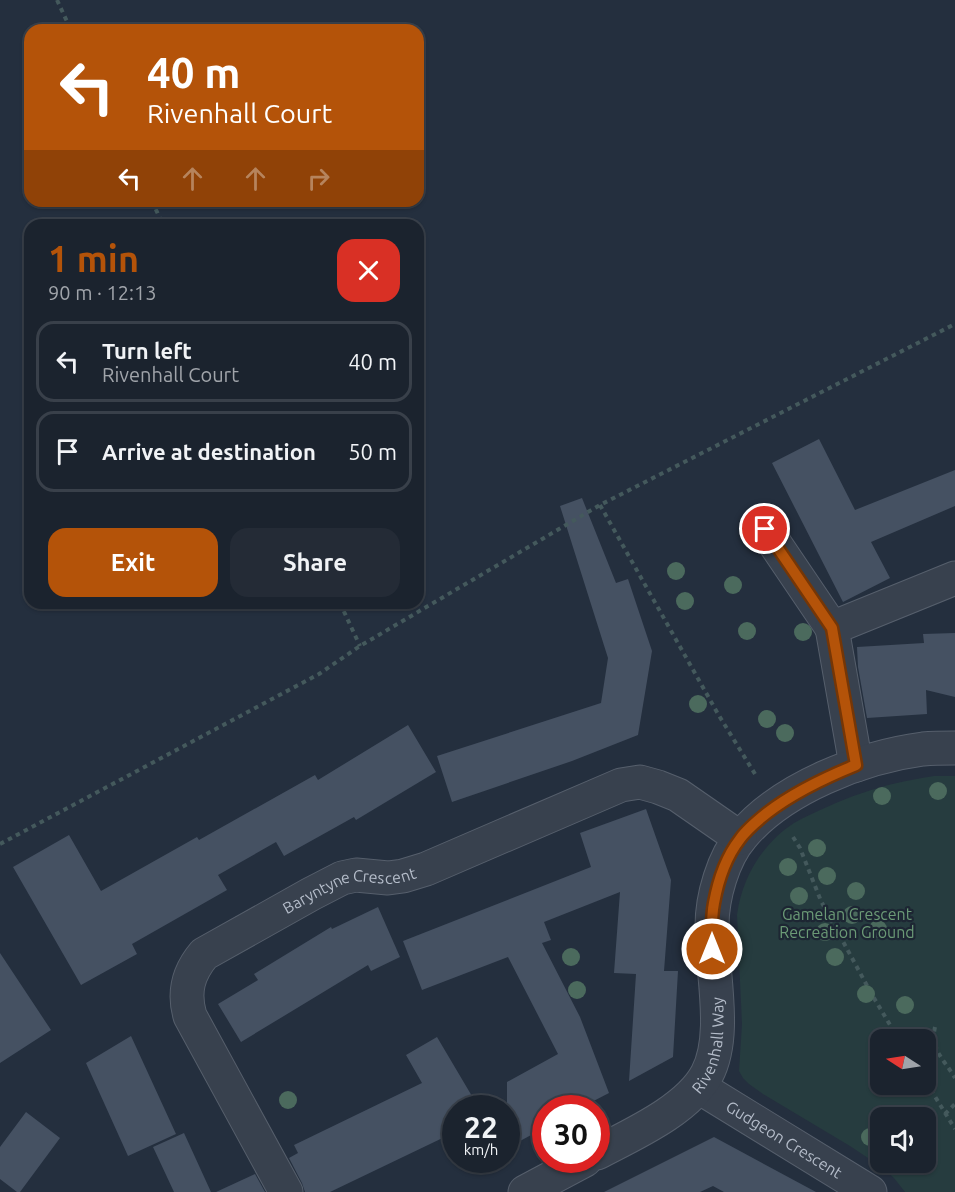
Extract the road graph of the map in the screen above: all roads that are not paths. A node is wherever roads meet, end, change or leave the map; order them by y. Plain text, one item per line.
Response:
1 (765, 529) dead end
2 (955, 578) edge
3 (832, 628) junction
4 (955, 748) edge
5 (856, 765) junction
6 (740, 837) junction
7 (699, 1087) junction
8 (610, 1146) edge
9 (561, 1173) edge
10 (286, 1192) edge
11 (525, 1192) edge
12 (870, 1192) edge

1 - 3 street
2 - 3 street
3 - 5 street
4 - 5 street, Rivenhall Way
5 - 6 street, Rivenhall Way
6 - 7 street, Rivenhall Way
6 - 10 street, Baryntyne Crescent
7 - 8 street, Rivenhall Way
7 - 12 street, Gudgeon Crescent
9 - 11 street

